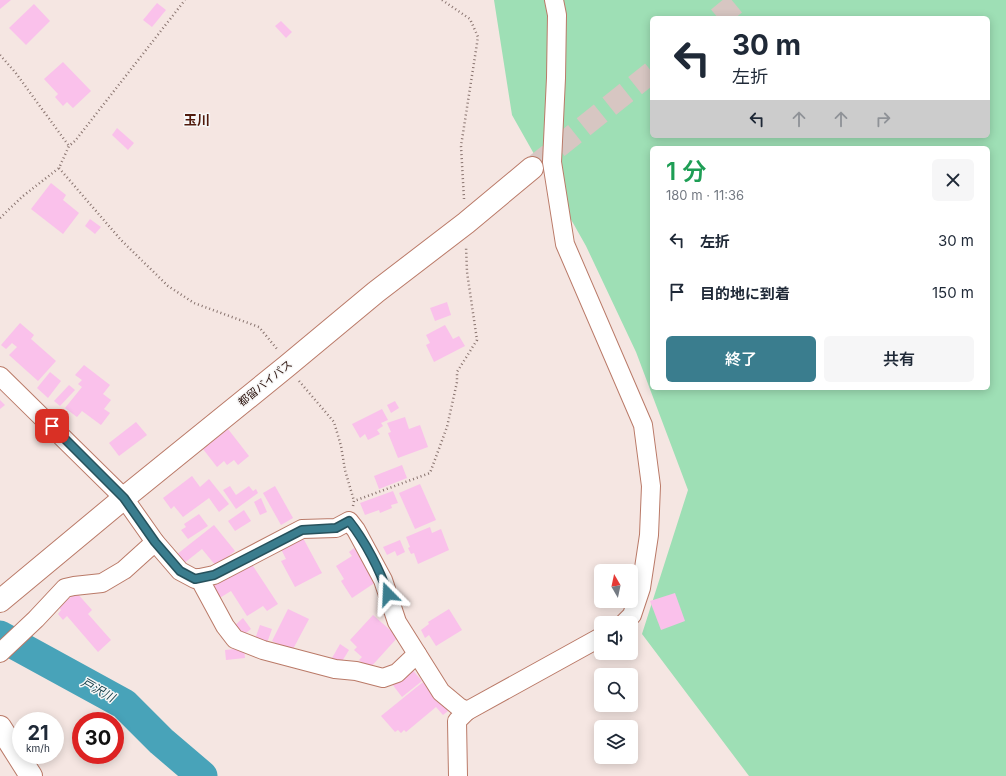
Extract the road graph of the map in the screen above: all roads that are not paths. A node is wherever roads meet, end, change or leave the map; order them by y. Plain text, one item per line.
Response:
1 (554, 0) edge
2 (532, 168) tunnel mouth
3 (0, 376) edge
4 (124, 498) junction
5 (155, 542) junction
6 (199, 578) junction
7 (1, 600) edge
8 (631, 616) edge
9 (594, 641) edge
10 (0, 653) edge
11 (417, 654) junction
12 (467, 711) junction
13 (0, 727) edge
14 (31, 776) edge
15 (458, 776) edge

1 - 8 street
2 - 4 main road, 都留バイパス
3 - 4 street
4 - 5 street
4 - 7 main road, 都留バイパス
5 - 6 street
5 - 10 street
6 - 11 street
6 - 11 street
9 - 12 street
11 - 12 street
12 - 15 street
13 - 14 main road

